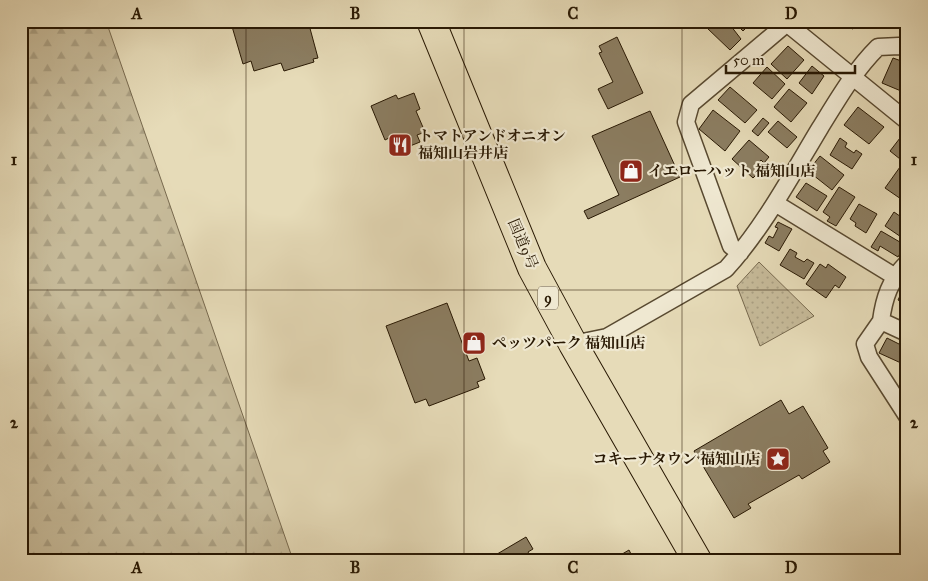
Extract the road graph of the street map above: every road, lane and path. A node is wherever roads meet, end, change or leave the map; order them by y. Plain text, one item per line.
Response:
1 (431, 21) edge
2 (785, 22) edge
3 (907, 48) edge
4 (851, 77) junction
5 (907, 121) edge
6 (775, 203) junction
7 (740, 253) junction
8 (907, 263) edge
9 (894, 276) junction
10 (881, 321) junction
11 (907, 333) edge
12 (573, 344) junction
13 (907, 416) edge
14 (697, 560) edge

1 - 12 highway, 国道9号 / 9
2 - 4 street
2 - 7 street
3 - 4 street
4 - 5 street
4 - 6 street
6 - 7 street
6 - 9 street
7 - 12 street
8 - 9 street
9 - 10 street
10 - 11 street
10 - 13 street
12 - 14 highway, 国道9号 / 9

